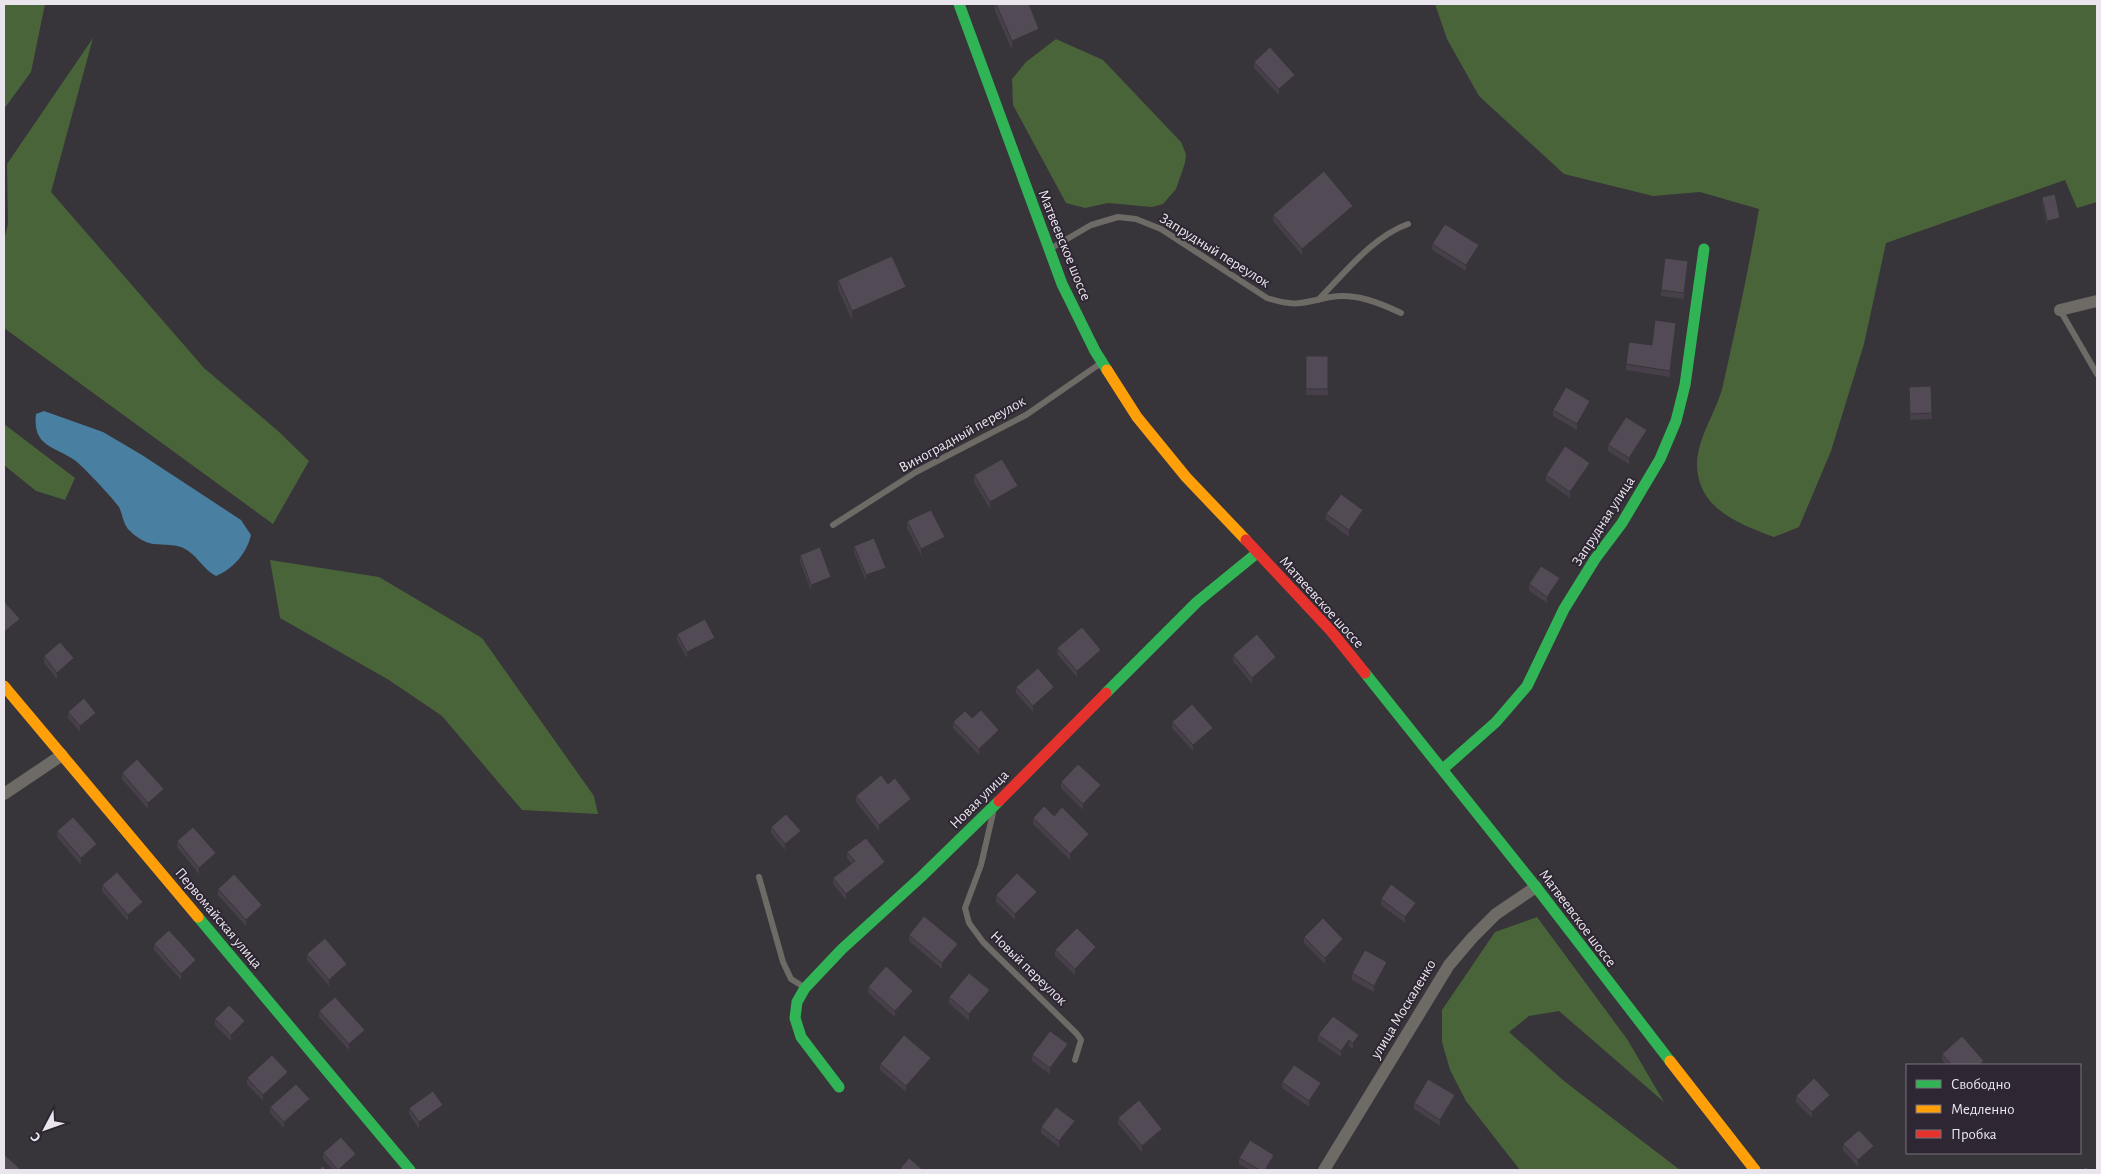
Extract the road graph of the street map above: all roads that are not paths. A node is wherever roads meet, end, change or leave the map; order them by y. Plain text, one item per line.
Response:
1 (959, 4) edge
2 (1408, 224) dead end
3 (1704, 249) dead end
4 (1049, 250) junction
5 (1318, 301) junction
6 (2097, 301) edge
7 (2060, 310) joint
8 (1402, 313) dead end
9 (1102, 363) junction
10 (2097, 374) edge
11 (833, 525) dead end
12 (1257, 553) junction
13 (4, 686) edge
14 (62, 754) junction
15 (1443, 768) junction
16 (4, 794) edge
17 (995, 804) junction
18 (759, 877) dead end
19 (1536, 887) junction
20 (805, 988) junction
21 (1075, 1060) dead end
22 (839, 1087) dead end
23 (410, 1170) edge
24 (1324, 1170) edge
25 (1755, 1170) edge

1 - 4 street, Матвеевское шоссе
2 - 5 lane
3 - 15 street, Запрудная улица
4 - 5 lane, Запрудный переулок
4 - 9 street, Матвеевское шоссе
5 - 8 lane, Запрудный переулок
6 - 7 street
7 - 10 lane
9 - 11 lane, Виноградный переулок
9 - 12 street, Матвеевское шоссе
12 - 15 street, Матвеевское шоссе
12 - 17 street, Новая улица
13 - 14 street, Первомайская улица
14 - 16 street
14 - 23 street, Первомайская улица
15 - 19 street, Матвеевское шоссе
17 - 20 street, Новая улица
17 - 21 lane, Новый переулок
18 - 20 lane
19 - 24 street, улица Москаленко
19 - 25 street, Матвеевское шоссе
20 - 22 street, Новая улица

